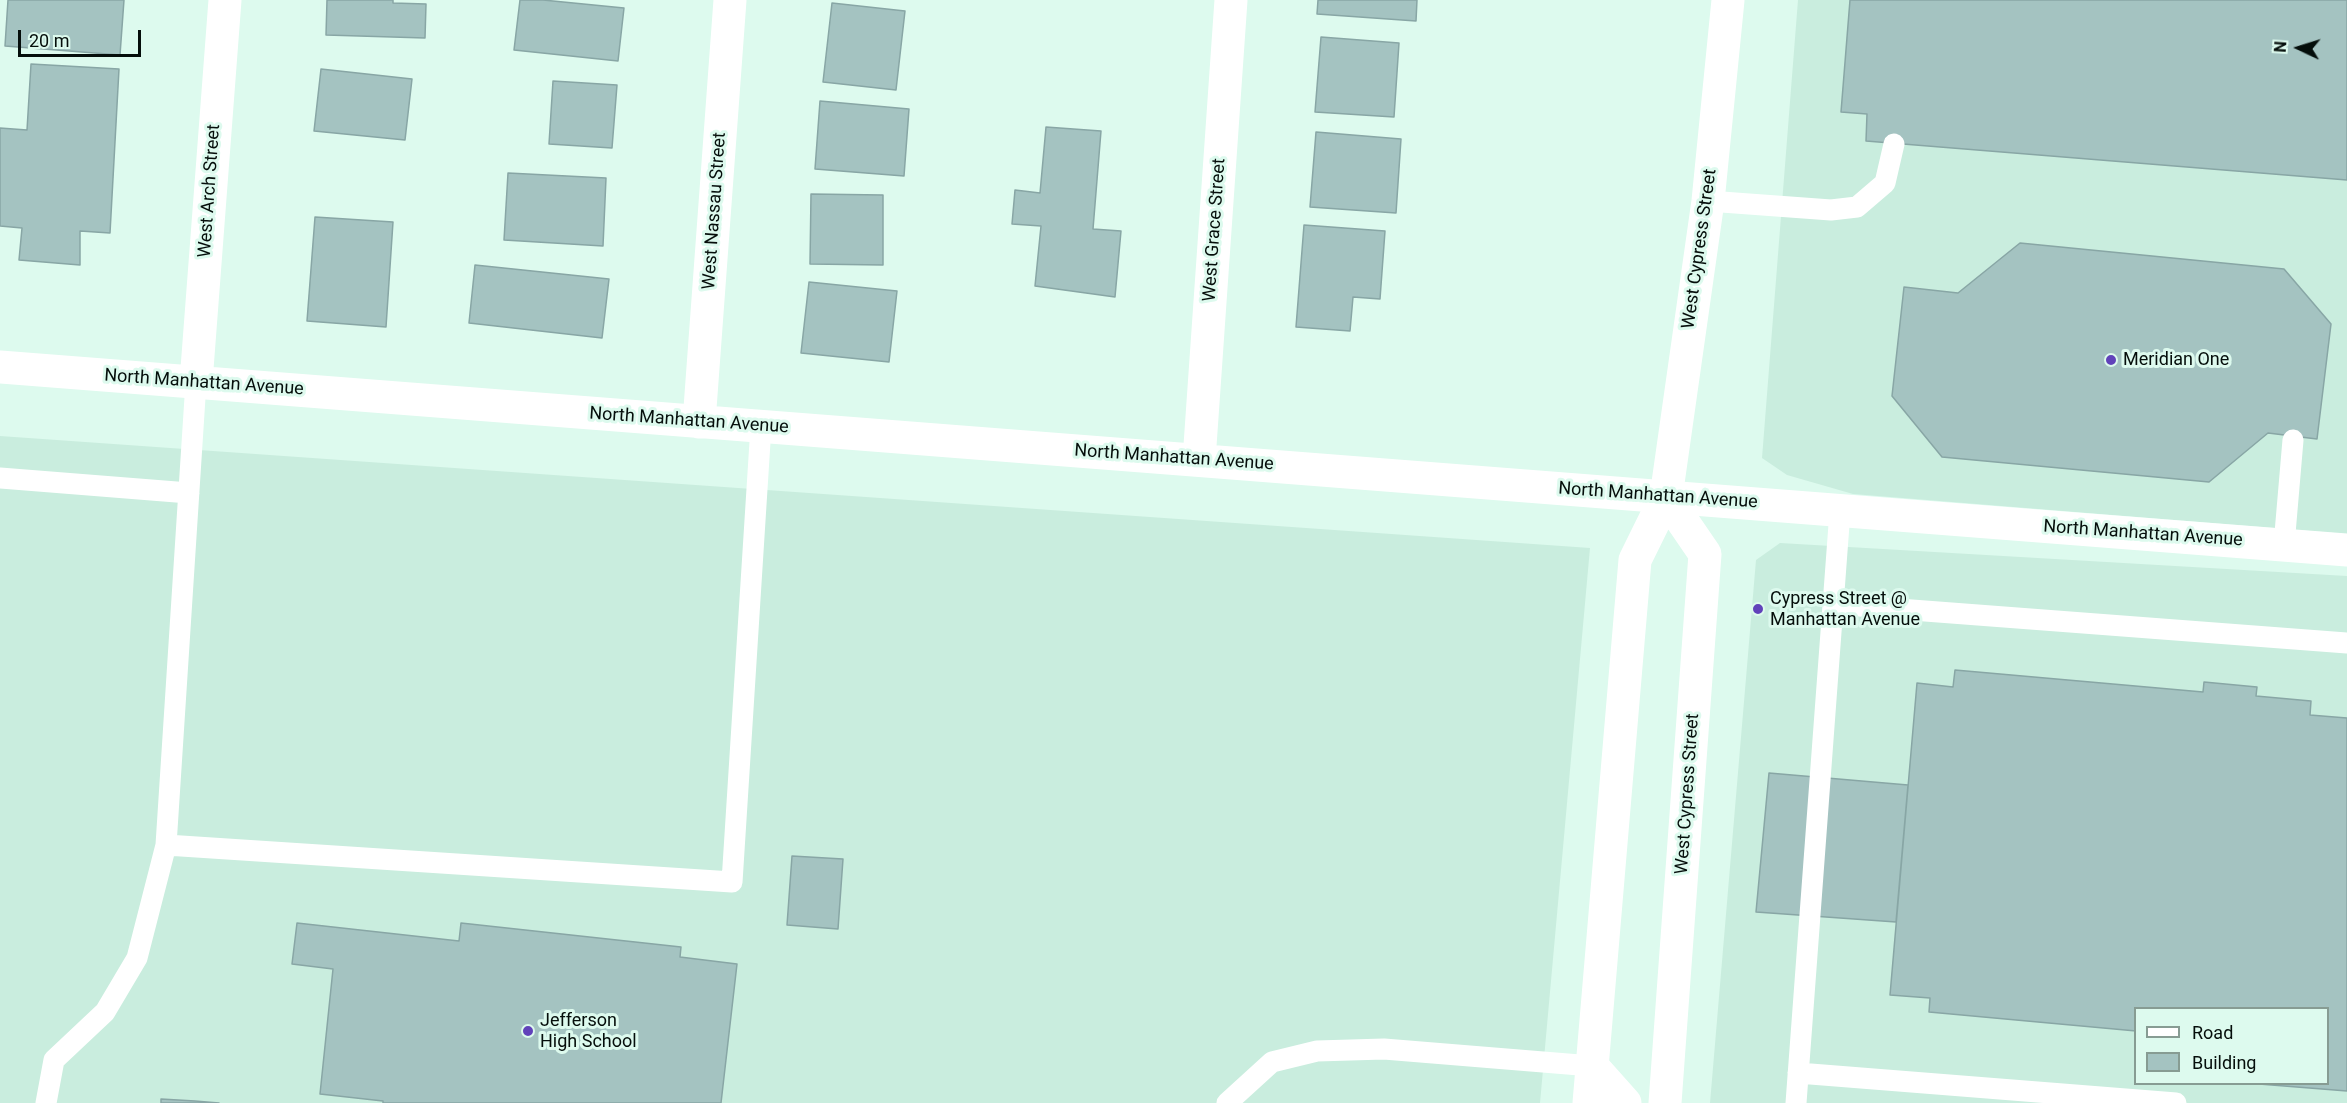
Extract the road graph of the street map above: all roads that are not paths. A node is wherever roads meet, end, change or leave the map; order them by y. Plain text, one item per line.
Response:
1 (225, 0) edge
2 (730, 0) edge
3 (1231, 0) edge
4 (1728, 0) edge
5 (1893, 144) dead end
6 (1708, 201) junction
7 (0, 367) edge
8 (196, 382) junction
9 (699, 422) junction
10 (762, 426) junction
11 (2293, 440) dead end
12 (1199, 460) junction
13 (0, 478) edge
14 (189, 493) junction
15 (1666, 497) junction
16 (1840, 511) junction
17 (2284, 545) junction
18 (2347, 550) edge
19 (1833, 604) junction
20 (2347, 643) edge
21 (166, 845) junction
22 (1592, 1066) junction
23 (1798, 1073) junction
24 (46, 1103) edge
25 (1227, 1103) edge
26 (1589, 1103) edge
27 (1625, 1103) edge
28 (1665, 1103) edge
29 (1796, 1103) edge
30 (2176, 1103) edge

1 - 8 street, West Arch Street
2 - 9 street, West Nassau Street
3 - 12 street, West Grace Street
4 - 6 street, West Cypress Street
5 - 6 lane
6 - 15 street, West Cypress Street
7 - 8 street, North Manhattan Avenue
8 - 9 street, North Manhattan Avenue
8 - 14 lane
9 - 10 street, North Manhattan Avenue
10 - 12 street, North Manhattan Avenue
10 - 21 lane
11 - 17 lane
12 - 15 street, North Manhattan Avenue
13 - 14 lane
14 - 21 lane
15 - 16 street, North Manhattan Avenue
15 - 22 street, West Cypress Street
15 - 28 street, West Cypress Street
16 - 17 street, North Manhattan Avenue
16 - 19 lane
17 - 18 street, North Manhattan Avenue
19 - 20 lane
19 - 23 lane
21 - 24 lane
22 - 25 lane
22 - 26 street, West Cypress Street
22 - 27 street
23 - 29 lane
23 - 30 lane

